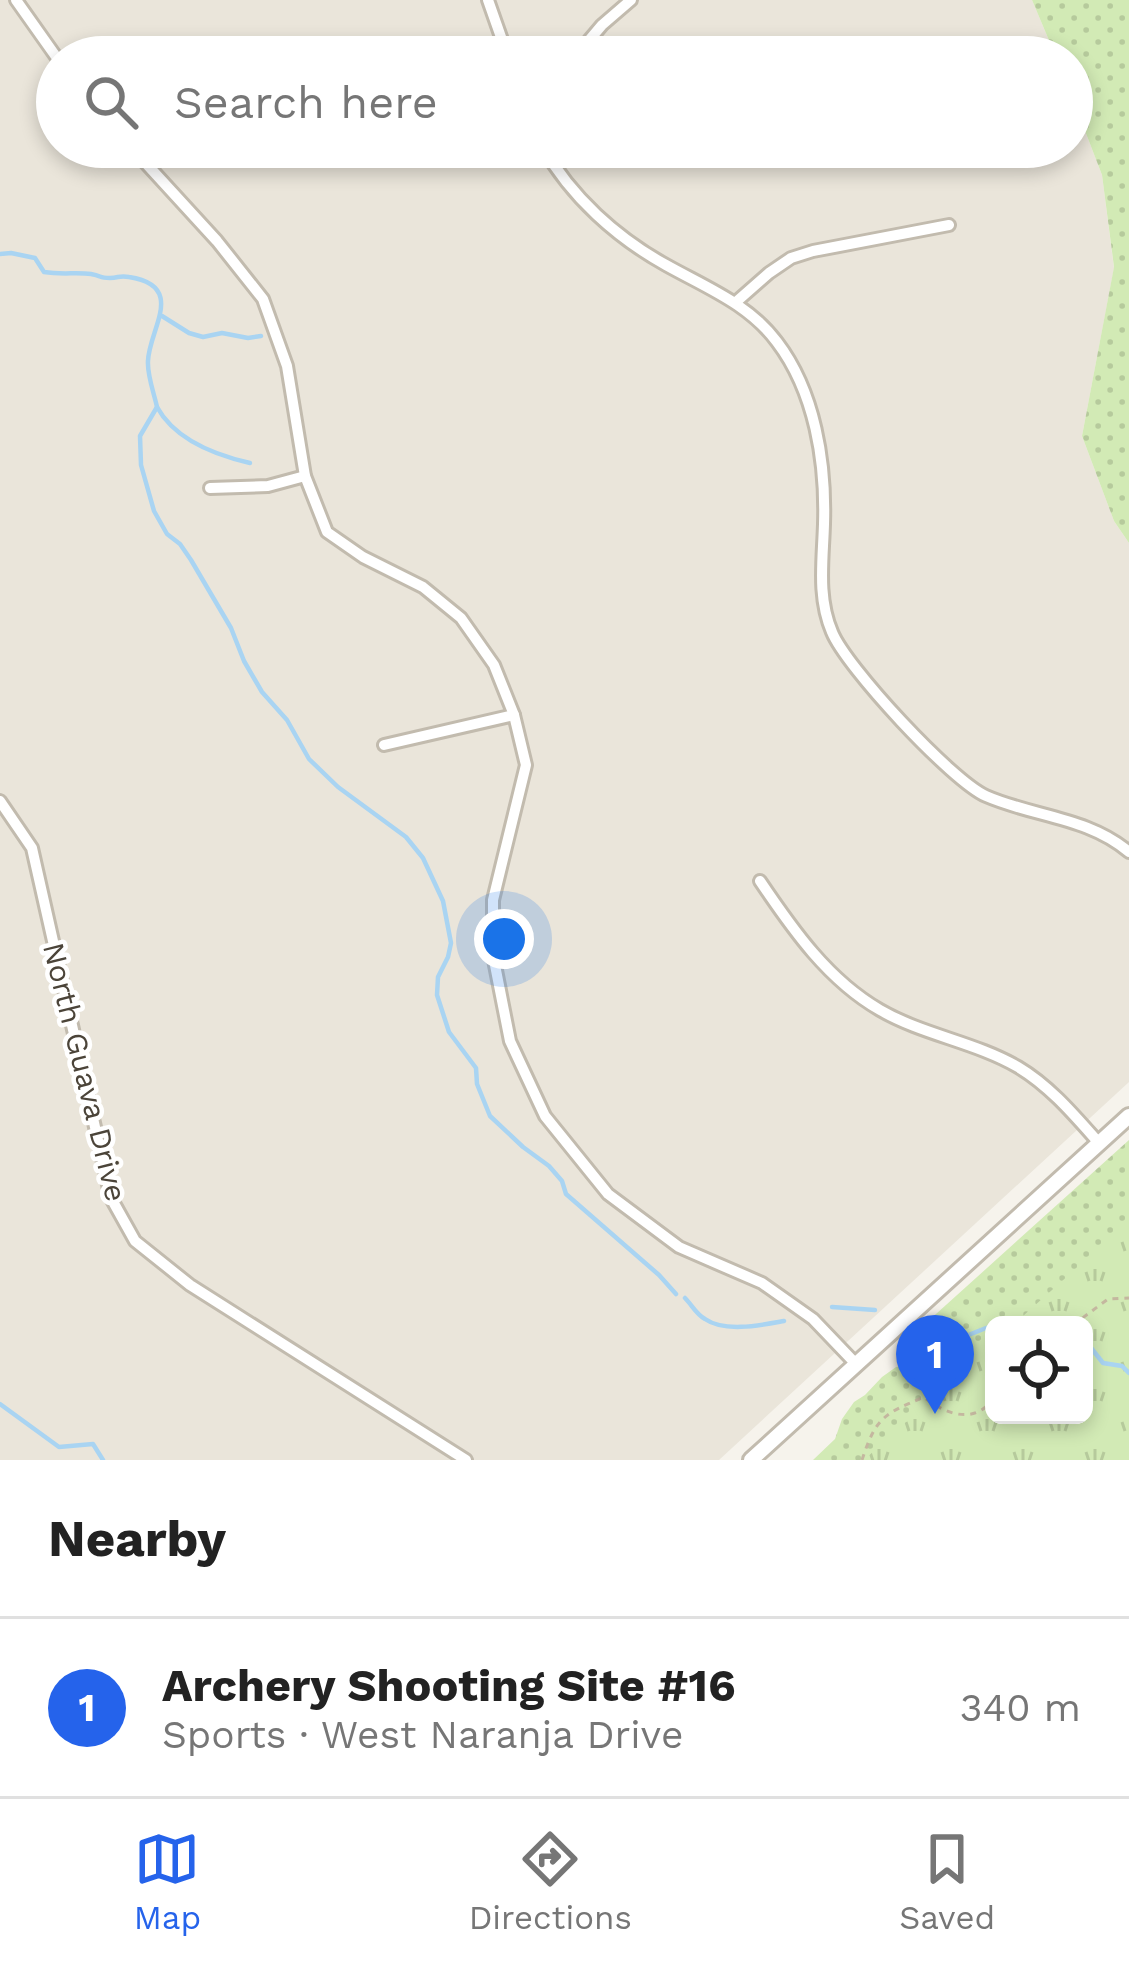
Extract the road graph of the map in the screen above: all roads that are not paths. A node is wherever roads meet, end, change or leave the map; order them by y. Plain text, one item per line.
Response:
1 (16, 0) edge
2 (488, 0) edge
3 (631, 0) edge
4 (41, 36) edge
5 (501, 36) edge
6 (593, 36) edge
7 (150, 168) edge
8 (557, 168) edge
9 (949, 225) dead end
10 (736, 302) junction
11 (305, 476) junction
12 (210, 488) dead end
13 (514, 715) junction
14 (384, 745) dead end
15 (0, 801) edge
16 (1129, 852) edge
17 (760, 881) dead end
18 (1129, 1116) edge
19 (1100, 1144) junction
20 (856, 1364) junction
21 (466, 1460) edge
22 (751, 1460) edge

1 - 4 street
2 - 5 street
3 - 6 street
7 - 11 street
8 - 10 street
9 - 10 street
10 - 16 street
11 - 12 street
11 - 13 street
13 - 14 street
13 - 20 street
15 - 21 street, North Guava Drive
17 - 19 street
18 - 19 street
19 - 20 street
20 - 22 street

